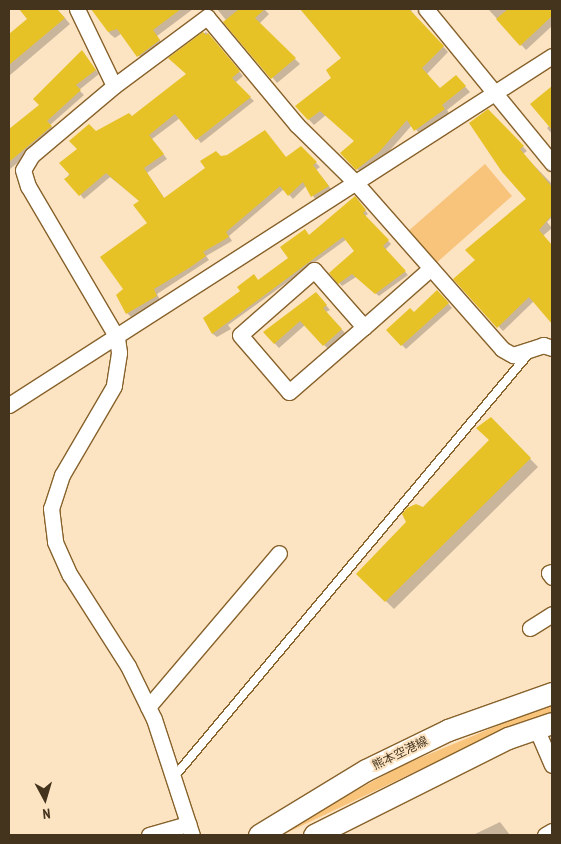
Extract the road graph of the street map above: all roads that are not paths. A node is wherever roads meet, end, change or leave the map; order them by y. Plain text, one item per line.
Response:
1 (77, 9) edge
2 (426, 9) edge
3 (552, 56) edge
4 (114, 86) junction
5 (493, 94) junction
6 (552, 163) edge
7 (355, 182) junction
8 (431, 268) junction
9 (364, 327) junction
10 (116, 338) junction
11 (534, 348) junction
12 (552, 348) edge
13 (9, 405) edge
14 (279, 553) dead end
15 (552, 572) edge
16 (552, 578) edge
17 (552, 614) edge
18 (530, 628) dead end
19 (552, 693) edge
20 (148, 707) junction
21 (544, 725) edge
22 (552, 765) edge
23 (173, 778) junction
24 (190, 829) edge
25 (552, 831) edge
26 (149, 835) edge
27 (259, 835) edge
28 (314, 835) edge
29 (545, 835) edge

1 - 4 street
2 - 5 street
3 - 5 street
4 - 7 street
4 - 10 street
5 - 6 street
5 - 7 street
7 - 8 street
7 - 10 street
8 - 9 street
8 - 11 street
9 - 9 street
10 - 13 street
10 - 20 street
11 - 12 street
11 - 23 lane
14 - 20 street
15 - 16 street
17 - 18 street
19 - 27 main road, 熊本空港線
20 - 23 street
21 - 22 street
21 - 28 main road
23 - 24 street
24 - 26 street
25 - 29 street

